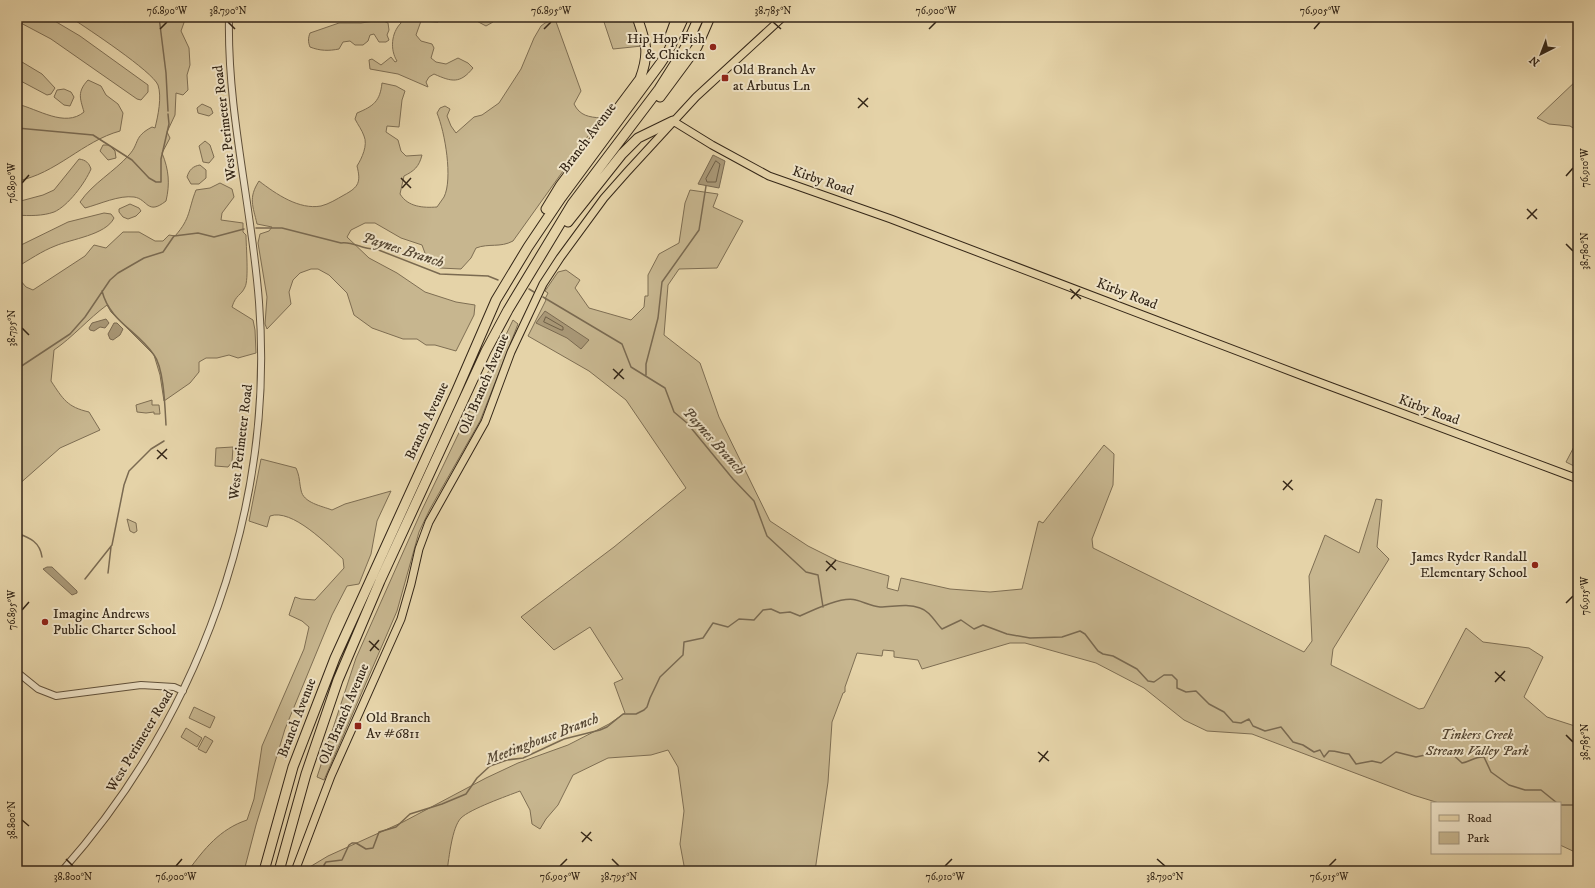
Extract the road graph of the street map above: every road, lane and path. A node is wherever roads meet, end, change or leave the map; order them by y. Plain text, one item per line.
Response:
1 (229, 17) edge
2 (638, 17) edge
3 (677, 17) edge
4 (684, 17) edge
5 (699, 17) edge
6 (710, 17) edge
7 (783, 17) edge
8 (652, 77) junction
9 (673, 122) junction
10 (619, 142) junction
11 (542, 256) junction
12 (507, 280) junction
13 (1578, 479) edge
14 (17, 672) edge
15 (183, 691) junction
16 (62, 871) edge
17 (264, 871) edge
18 (279, 871) edge
19 (295, 871) edge

1 - 15 street, West Perimeter Road
2 - 12 highway
3 - 8 highway
4 - 8 highway, Branch Avenue
5 - 10 highway, Branch Avenue
6 - 10 highway
7 - 9 main road, Old Branch Avenue
8 - 12 highway, Branch Avenue
9 - 11 highway
9 - 13 main road, Kirby Road
9 - 19 main road, Old Branch Avenue
10 - 11 highway, Branch Avenue
11 - 18 highway, Branch Avenue
12 - 17 highway, Branch Avenue
14 - 15 street
15 - 16 street, West Perimeter Road

